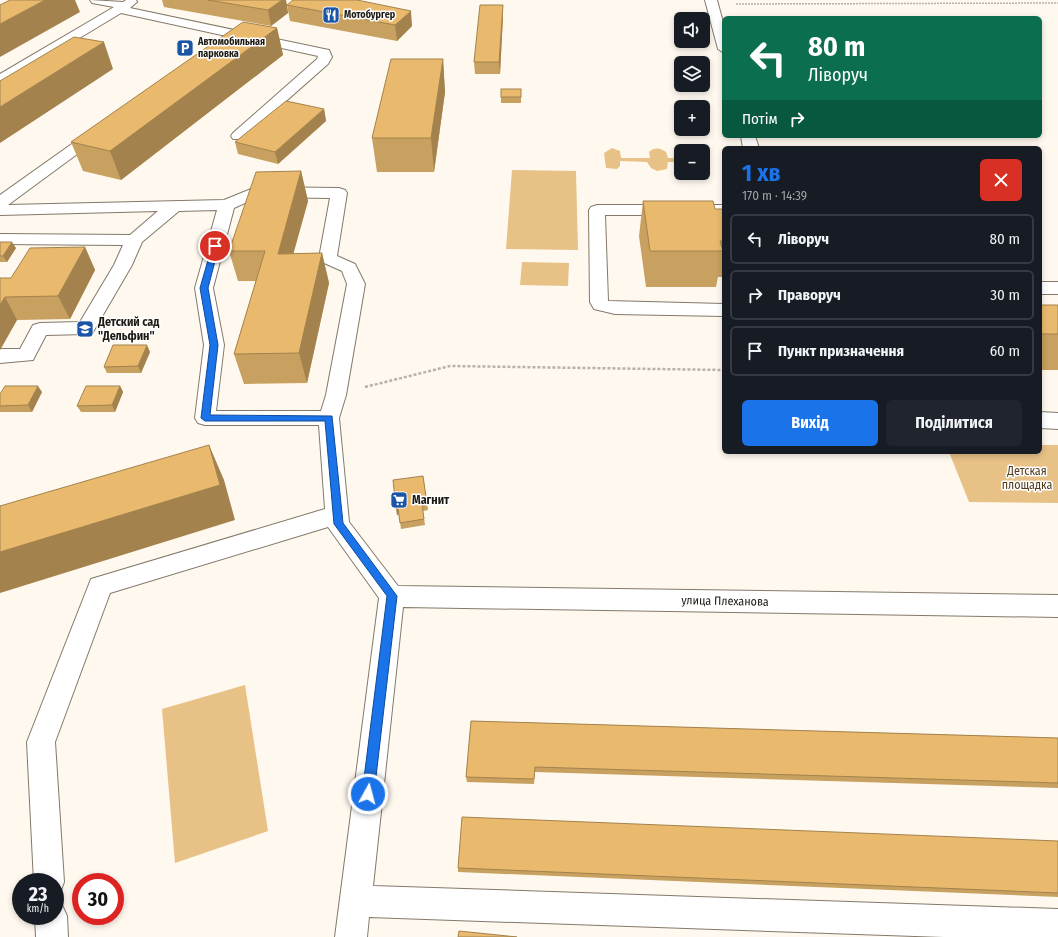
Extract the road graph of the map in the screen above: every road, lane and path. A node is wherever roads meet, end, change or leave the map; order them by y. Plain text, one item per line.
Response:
1 (96, 0) edge
2 (711, 2) edge
3 (1058, 3) edge
4 (126, 5) edge
5 (235, 33) junction
6 (722, 42) edge
7 (216, 47) edge
8 (0, 80) edge
9 (108, 125) edge
10 (238, 136) dead end
11 (0, 203) edge
12 (227, 205) junction
13 (175, 206) junction
14 (0, 210) edge
15 (722, 210) edge
16 (0, 239) edge
17 (134, 240) junction
18 (1042, 288) edge
19 (1058, 288) edge
20 (722, 310) edge
21 (0, 356) edge
22 (722, 370) edge
23 (336, 395) junction
24 (329, 418) junction
25 (1042, 420) edge
26 (1058, 421) edge
27 (337, 514) junction
28 (392, 596) junction
29 (1058, 606) edge
30 (48, 873) edge
31 (355, 901) junction
32 (51, 925) edge
33 (1058, 925) edge
34 (52, 937) edge
35 (351, 937) edge

1 - 4 street
2 - 3 path
2 - 6 street
4 - 5 street
4 - 8 street
5 - 7 street
5 - 10 street
9 - 11 street
12 - 13 street
12 - 23 street
12 - 24 street
13 - 14 street
13 - 17 street
15 - 20 street
16 - 17 street
17 - 21 street
18 - 19 street
22 - 23 path
23 - 24 street
24 - 27 street
25 - 26 street
27 - 28 street
27 - 30 street
28 - 29 street, улица Плеханова
28 - 31 street
31 - 33 street
31 - 35 street
32 - 34 street

